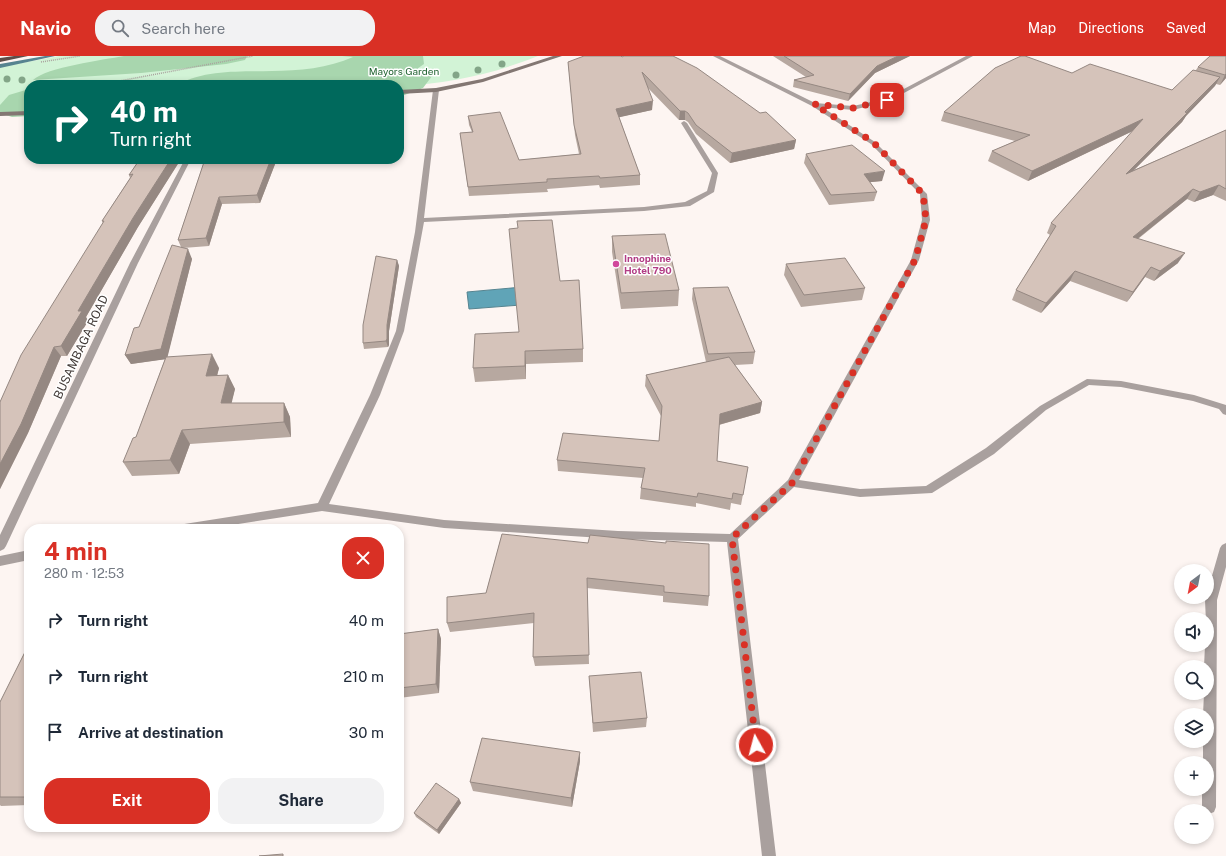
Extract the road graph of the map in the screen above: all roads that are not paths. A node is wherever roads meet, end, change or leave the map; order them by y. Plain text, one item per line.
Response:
1 (25, 56) edge
2 (559, 56) edge
3 (716, 56) edge
4 (970, 56) edge
5 (0, 60) edge
6 (436, 90) junction
7 (404, 92) edge
8 (814, 104) junction
9 (24, 113) edge
10 (0, 114) edge
11 (684, 124) edge
12 (185, 164) edge
13 (420, 220) junction
14 (1226, 412) edge
15 (792, 483) junction
16 (322, 507) junction
17 (211, 524) edge
18 (732, 538) junction
19 (0, 546) edge
20 (1226, 548) edge
21 (24, 556) edge
22 (0, 561) edge
23 (1209, 804) edge
24 (769, 856) edge

1 - 5 highway
2 - 6 main road
3 - 8 street
4 - 8 street
6 - 7 main road
6 - 13 street
8 - 15 street
9 - 10 main road
11 - 13 street
12 - 19 street, BUSAMBAGA ROAD
13 - 16 street
14 - 15 street
15 - 18 street
16 - 17 street
16 - 18 street
18 - 24 street
20 - 23 street
21 - 22 street

